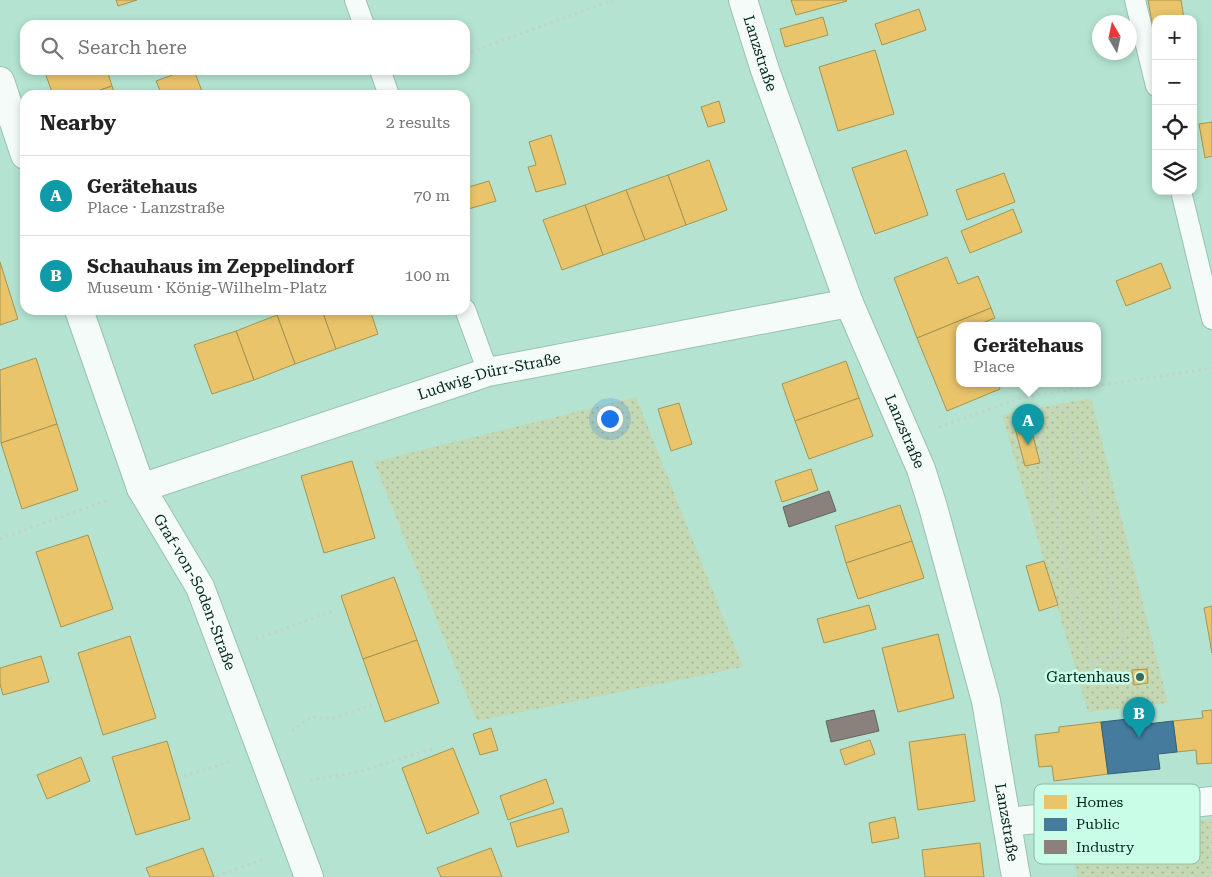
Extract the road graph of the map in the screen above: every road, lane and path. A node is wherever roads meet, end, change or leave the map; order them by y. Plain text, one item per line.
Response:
1 (355, 0) edge
2 (613, 0) edge
3 (744, 0) edge
4 (1135, 0) edge
5 (362, 20) edge
6 (470, 52) edge
7 (1152, 70) edge
8 (382, 75) edge
9 (0, 81) edge
10 (387, 90) edge
11 (20, 140) edge
12 (1182, 195) edge
13 (849, 303) junction
14 (81, 315) edge
15 (467, 315) edge
16 (1212, 319) edge
17 (1212, 368) edge
18 (488, 372) junction
19 (1101, 385) edge
20 (1089, 387) edge
21 (908, 438) junction
22 (141, 488) junction
23 (0, 539) edge
24 (336, 610) dead end
25 (224, 651) junction
26 (1092, 664) junction
27 (1100, 696) dead end
28 (372, 705) dead end
29 (260, 747) junction
30 (435, 748) dead end
31 (184, 776) dead end
32 (275, 786) junction
33 (1034, 819) edge
34 (1007, 822) junction
35 (297, 846) junction
36 (217, 876) dead end
37 (309, 877) edge
38 (1016, 877) edge

1 - 5 lane
2 - 6 path
3 - 13 street, Lanzstraße
4 - 7 lane
8 - 10 lane
9 - 11 street
12 - 16 lane
13 - 18 street, Ludwig-Dürr-Straße
13 - 21 street, Lanzstraße
14 - 22 street, Graf-von-Soden-Straße
15 - 18 lane
17 - 19 path
18 - 22 street, Ludwig-Dürr-Straße
20 - 21 path
21 - 34 street, Lanzstraße
22 - 23 path
22 - 25 street, Graf-von-Soden-Straße
24 - 25 path
25 - 29 street, Graf-von-Soden-Straße
26 - 26 path
26 - 27 path
28 - 29 path
29 - 31 path
29 - 32 street, Graf-von-Soden-Straße
30 - 32 path
32 - 35 street, Graf-von-Soden-Straße
33 - 34 street
34 - 38 street, Lanzstraße
35 - 36 path
35 - 37 street, Graf-von-Soden-Straße

